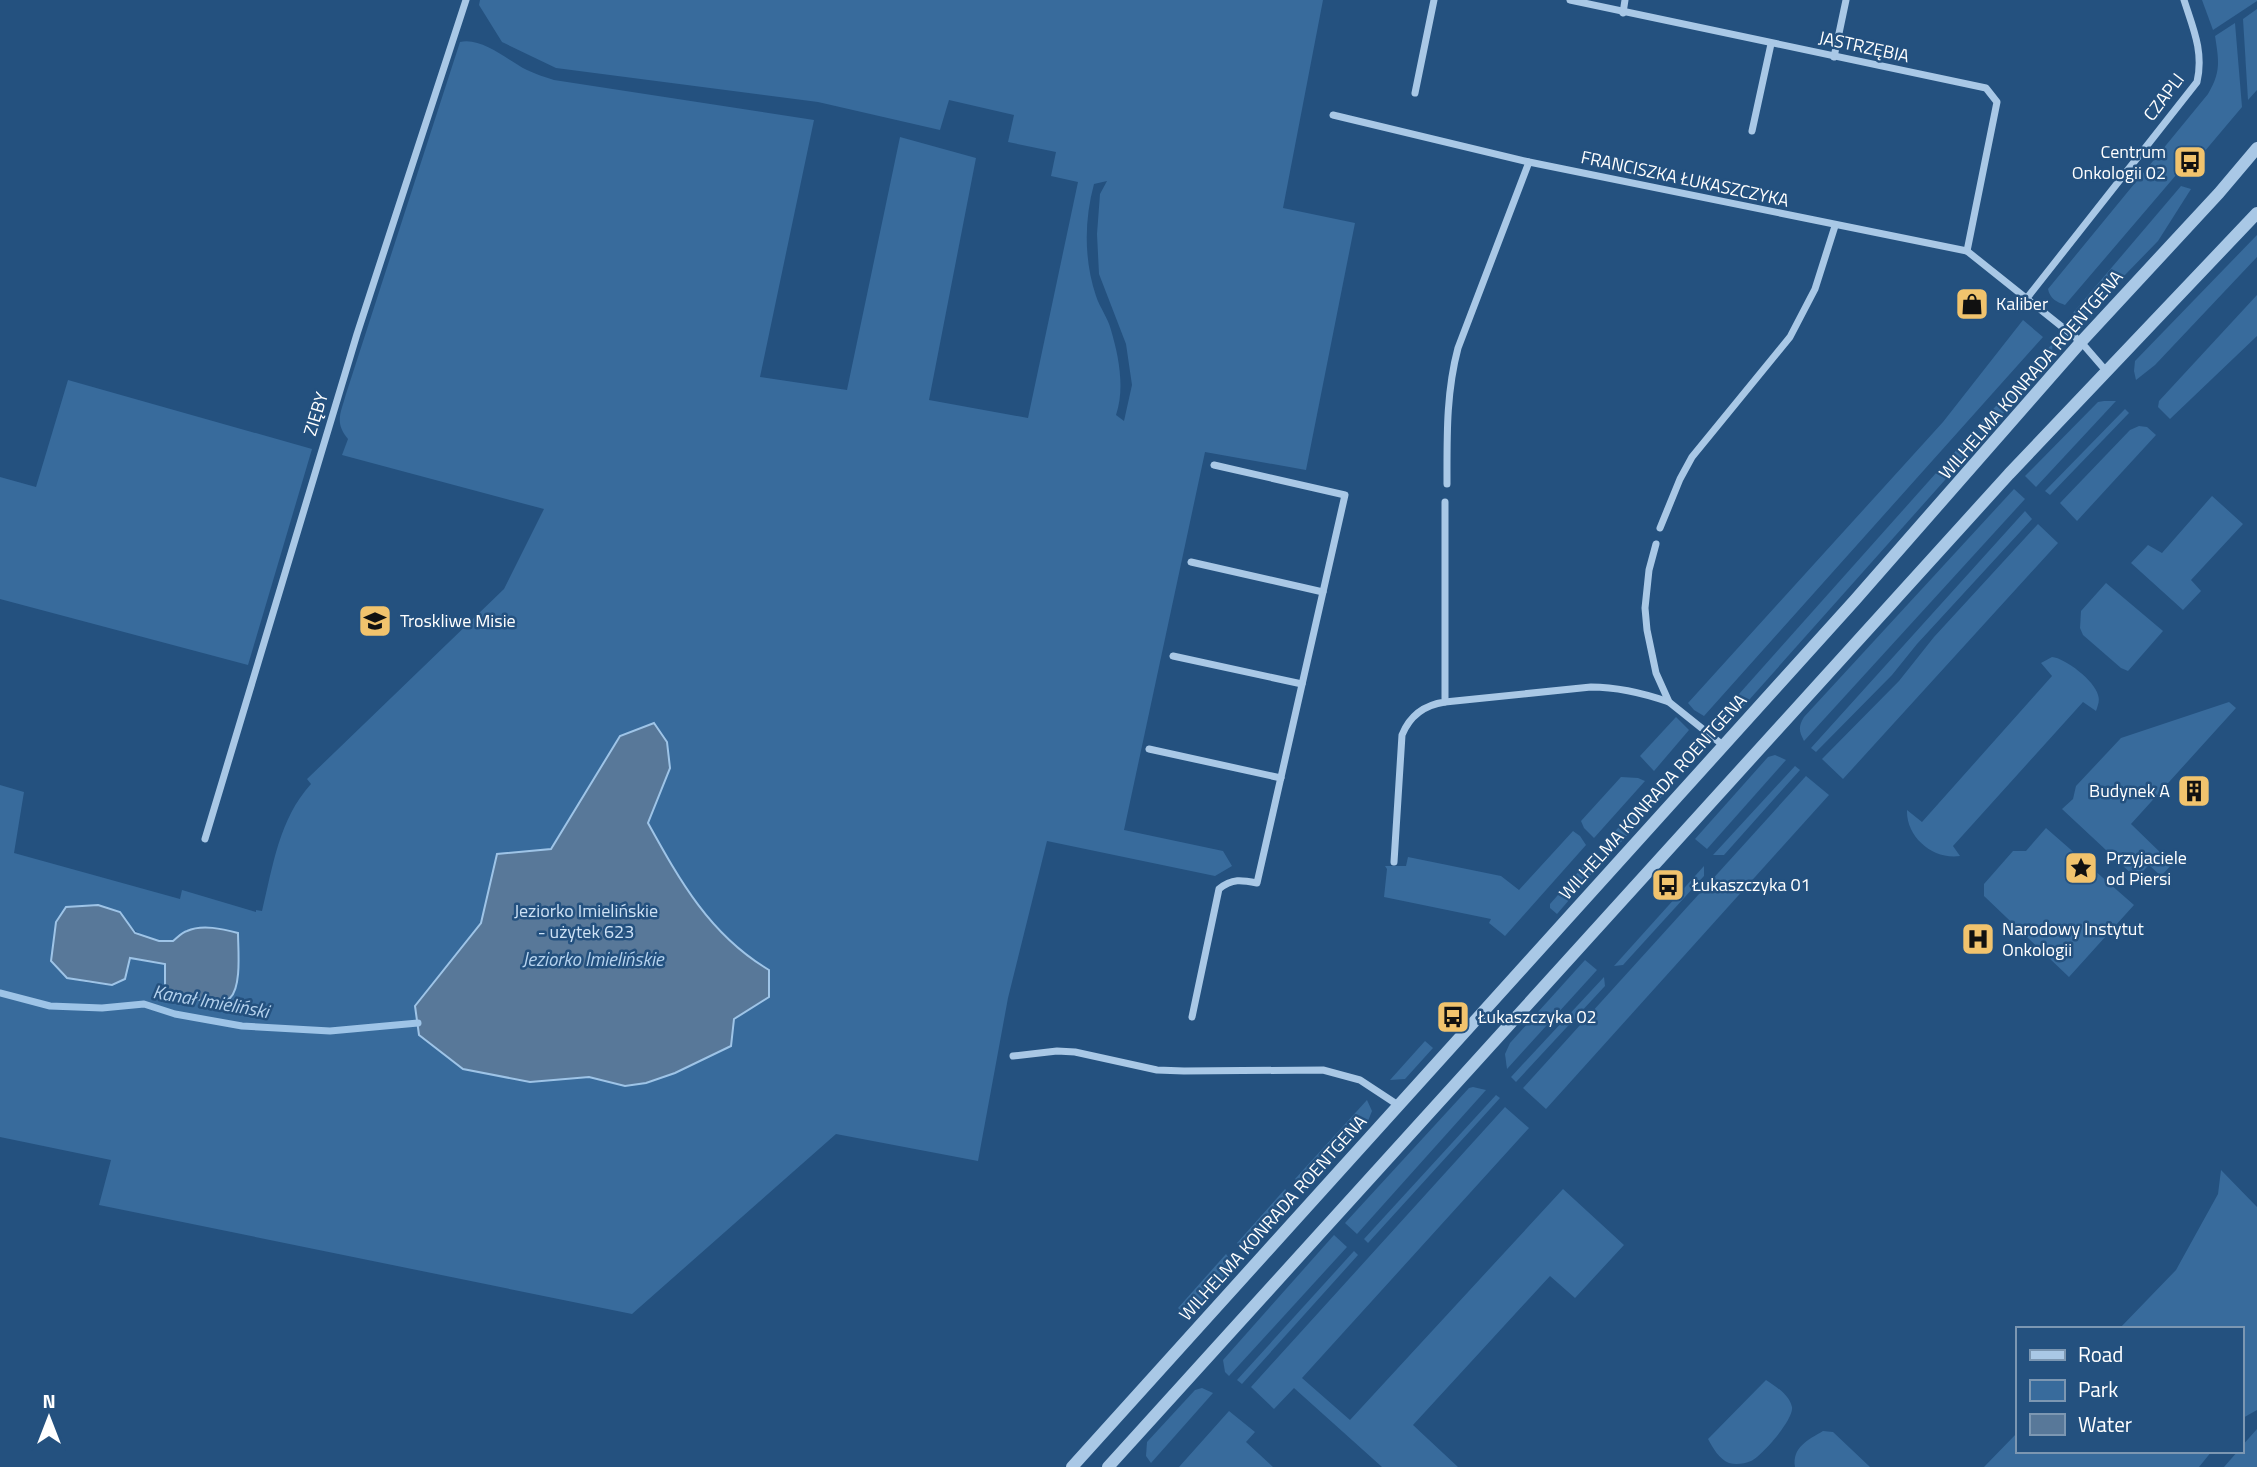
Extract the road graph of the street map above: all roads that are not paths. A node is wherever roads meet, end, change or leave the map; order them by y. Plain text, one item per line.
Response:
1 (466, 0) edge
2 (1434, 0) edge
3 (1570, 0) edge
4 (1625, 0) edge
5 (1846, 0) edge
6 (2184, 0) edge
7 (1623, 13) junction
8 (1772, 44) junction
9 (1834, 57) junction
10 (1415, 93) dead end
11 (1333, 115) dead end
12 (1752, 131) dead end
13 (2257, 148) edge
14 (1529, 162) junction
15 (2257, 213) edge
16 (1835, 226) junction
17 (1967, 251) junction
18 (2027, 298) junction
19 (2081, 342) junction
20 (2107, 372) junction
21 (1214, 465) dead end
22 (1447, 484) dead end
23 (1445, 502) dead end
24 (1660, 528) dead end
25 (1656, 544) dead end
26 (1191, 562) dead end
27 (1322, 592) junction
28 (1173, 656) dead end
29 (1302, 684) junction
30 (1445, 702) junction
31 (1669, 702) junction
32 (1724, 746) junction
33 (1149, 749) dead end
34 (1281, 778) junction
35 (205, 839) dead end
36 (1394, 862) dead end
37 (1192, 1017) dead end
38 (1013, 1056) dead end
39 (1398, 1105) junction
40 (1072, 1467) edge
41 (1108, 1467) edge

1 - 35 street, ZIĘBY
2 - 10 street
3 - 7 street, JASTRZĘBIA
4 - 7 street
5 - 9 street
6 - 18 street, CZAPLI
7 - 8 street, JASTRZĘBIA
8 - 9 street, JASTRZĘBIA
8 - 12 street
9 - 17 street, JASTRZĘBIA
11 - 14 street, FRANCISZKA ŁUKASZCZYKA
13 - 19 street, WILHELMA KONRADA ROENTGENA
14 - 16 street, FRANCISZKA ŁUKASZCZYKA
14 - 22 street
15 - 20 street
16 - 17 street, FRANCISZKA ŁUKASZCZYKA
16 - 24 street
17 - 18 street
18 - 19 street
19 - 20 street
19 - 32 street, WILHELMA KONRADA ROENTGENA
20 - 41 street
21 - 27 street
23 - 30 street
25 - 31 street
26 - 27 street
27 - 29 street
28 - 29 street
29 - 34 street
30 - 31 street
30 - 36 street
31 - 32 street
32 - 39 street, WILHELMA KONRADA ROENTGENA
33 - 34 street
34 - 37 street
38 - 39 street
39 - 40 street, WILHELMA KONRADA ROENTGENA

